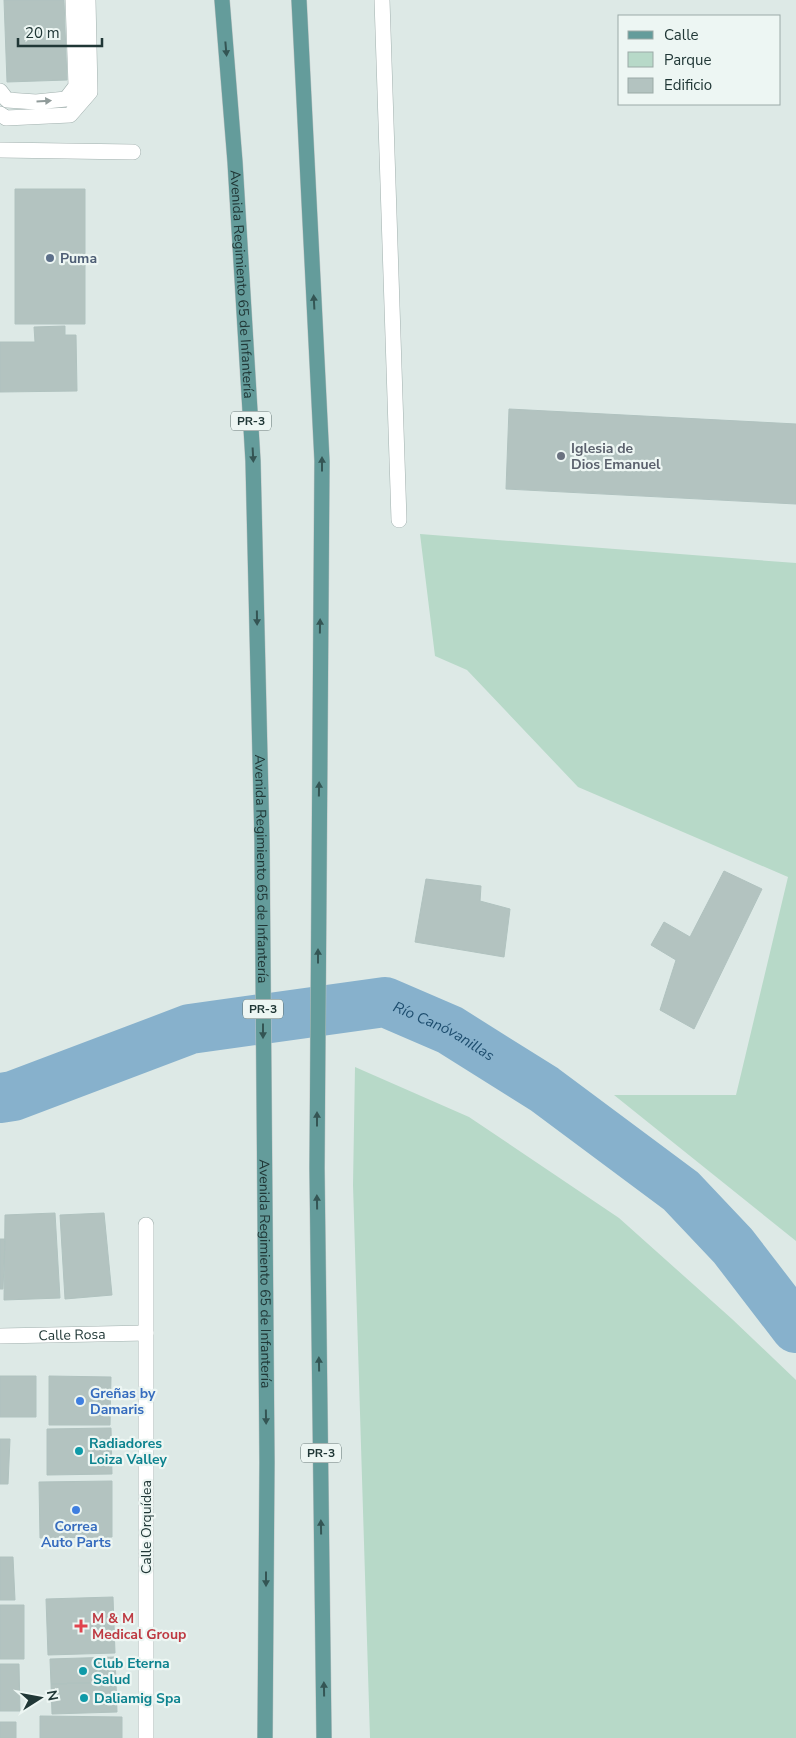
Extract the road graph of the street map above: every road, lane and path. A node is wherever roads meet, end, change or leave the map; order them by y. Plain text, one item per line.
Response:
1 (73, 0) edge
2 (88, 0) edge
3 (222, 0) edge
4 (300, 0) edge
5 (382, 0) edge
6 (0, 91) edge
7 (0, 114) edge
8 (0, 150) edge
9 (133, 152) dead end
10 (399, 520) dead end
11 (146, 1225) dead end
12 (146, 1333) junction
13 (0, 1336) edge
14 (146, 1738) edge
15 (265, 1738) edge
16 (324, 1738) edge

6 -> 1 street
2 - 7 street
3 -> 15 main road, Avenida Regimiento 65 de Infantería / PR-3
16 -> 4 main road, PR-3
5 - 10 street
8 - 9 street
11 - 12 street, Calle Orquídea
12 - 13 street, Calle Rosa
12 - 14 street, Calle Orquídea

